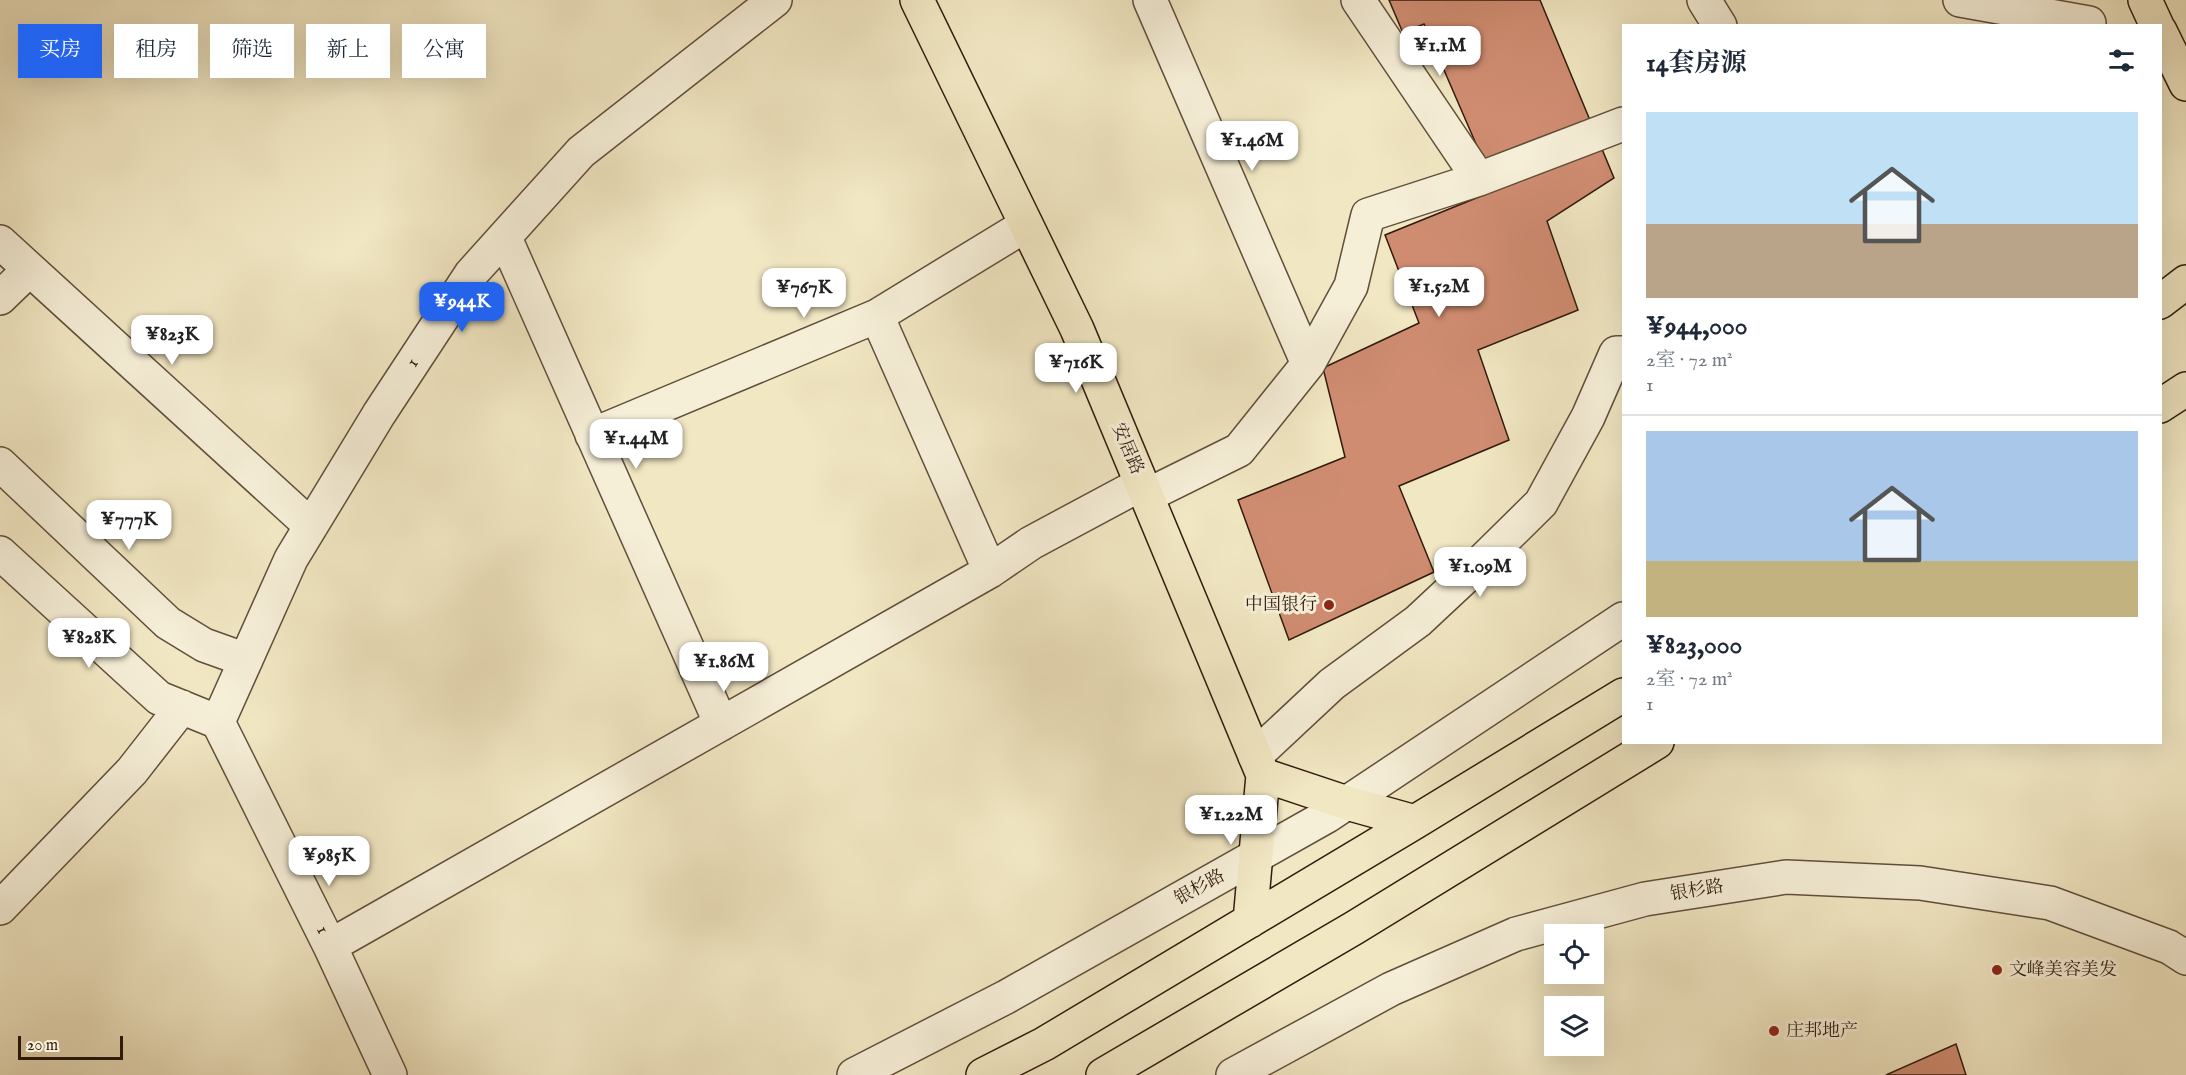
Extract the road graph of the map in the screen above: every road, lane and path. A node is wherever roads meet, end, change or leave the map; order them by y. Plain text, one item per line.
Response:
1 (776, 0) edge
2 (917, 0) edge
3 (1149, 0) edge
4 (1358, 0) edge
5 (1704, 0) edge
6 (1960, 0) edge
7 (2145, 0) edge
8 (2090, 16) edge
9 (1718, 24) edge
10 (2156, 24) edge
11 (2162, 35) edge
12 (2186, 84) edge
13 (1622, 124) edge
14 (1479, 179) junction
15 (1026, 225) junction
16 (505, 238) junction
17 (0, 242) edge
18 (29, 270) junction
19 (2186, 282) edge
20 (0, 298) edge
21 (2162, 300) edge
22 (877, 316) junction
23 (1620, 348) edge
24 (1308, 364) junction
25 (2186, 389) edge
26 (2162, 405) edge
27 (592, 435) junction
28 (0, 464) edge
29 (1144, 490) junction
30 (311, 526) junction
31 (0, 553) edge
32 (990, 571) junction
33 (1622, 620) edge
34 (246, 660) junction
35 (1622, 696) edge
36 (183, 707) junction
37 (218, 722) junction
38 (721, 724) junction
39 (1654, 744) edge
40 (1259, 765) junction
41 (1347, 803) junction
42 (1415, 822) junction
43 (1255, 856) junction
44 (0, 908) edge
45 (1250, 921) junction
46 (330, 946) junction
47 (2186, 958) edge
48 (390, 1075) edge
49 (854, 1075) edge
50 (983, 1075) edge
51 (1103, 1075) edge
52 (1233, 1075) edge

1 - 16 street, 1
2 - 15 main road, 安居路
3 - 24 street
4 - 14 street
5 - 9 street
6 - 8 street
7 - 10 main road
11 - 12 main road
13 - 14 street
14 - 24 street
15 - 22 street
15 - 29 main road, 安居路
16 - 27 street
16 - 30 street, 1
17 - 18 street
18 - 20 street
18 - 30 street
19 - 21 main road
22 - 27 street
22 - 32 street
23 - 40 street
24 - 29 street
25 - 26 main road
27 - 38 street
28 - 34 street
29 - 32 street
29 - 40 main road, 安居路
30 - 34 street, 1
31 - 36 street
32 - 38 street
33 - 41 street, 银杉路
34 - 37 street, 1
35 - 42 main road
36 - 37 street
36 - 44 street
37 - 46 street, 1
38 - 46 street
39 - 51 main road
40 - 41 main road
40 - 43 main road
41 - 42 main road
41 - 43 street, 银杉路
42 - 45 main road
43 - 45 main road
43 - 49 street, 银杉路
45 - 50 main road
46 - 48 street, 1
47 - 52 street, 银杉路

